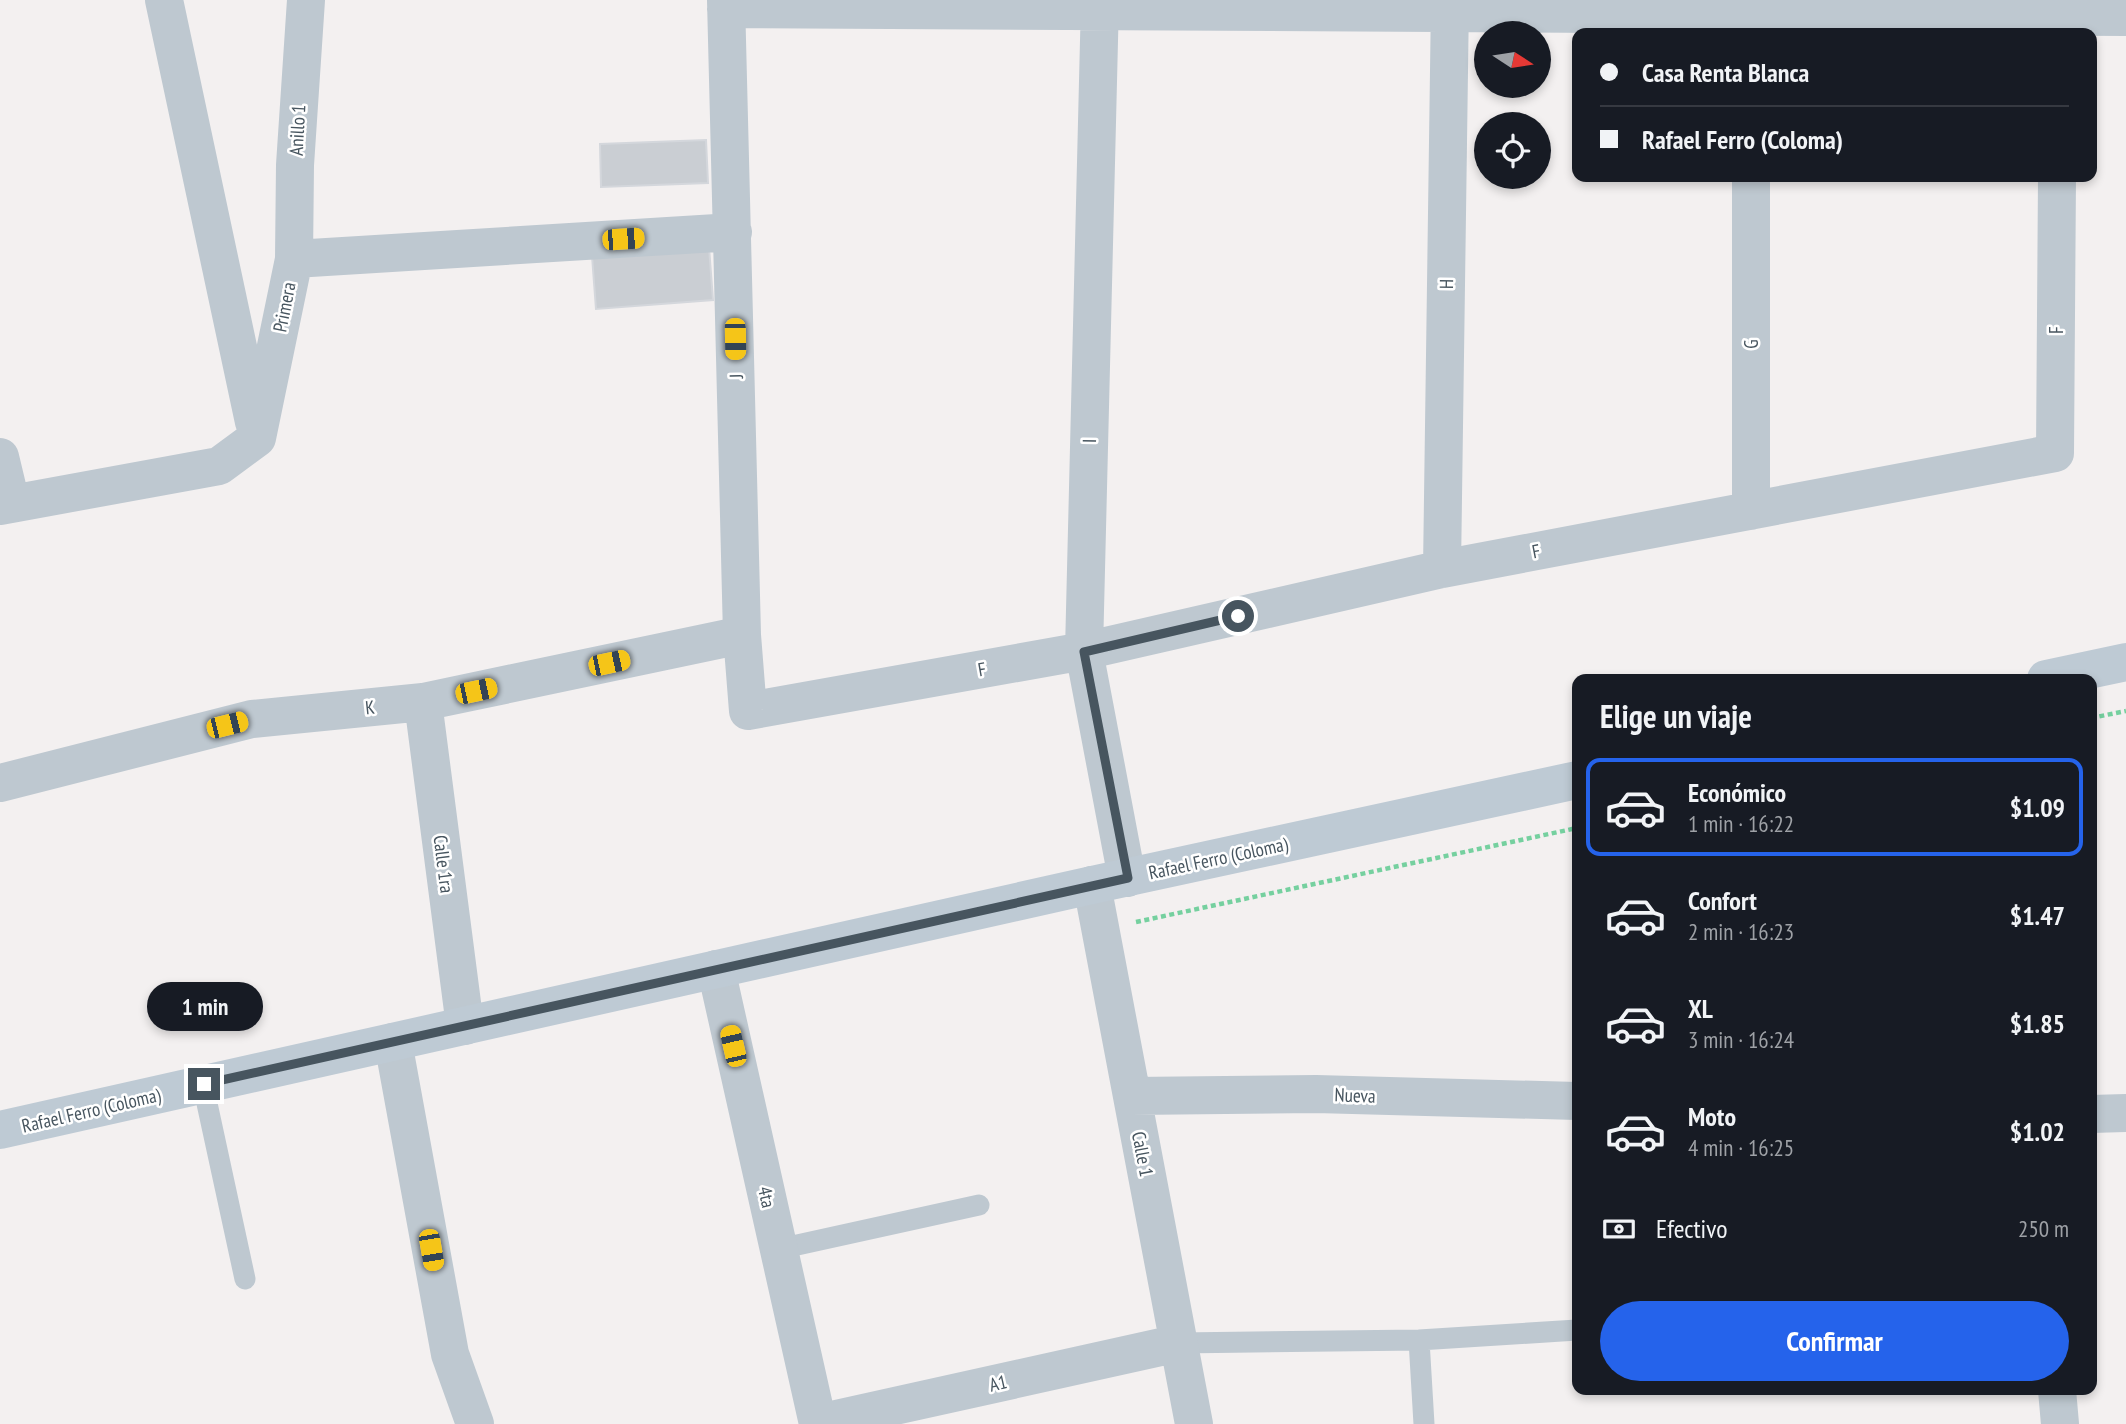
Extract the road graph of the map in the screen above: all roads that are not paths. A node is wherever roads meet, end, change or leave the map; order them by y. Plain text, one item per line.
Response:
1 (164, 0) edge
2 (306, 0) edge
3 (726, 5) edge
4 (1100, 6) edge
5 (1450, 7) edge
6 (1752, 16) edge
7 (2058, 17) edge
8 (2126, 17) edge
9 (1751, 182) edge
10 (2057, 182) edge
11 (733, 232) junction
12 (294, 260) junction
13 (257, 438) junction
14 (0, 457) edge
15 (6, 504) edge
16 (1751, 511) junction
17 (1442, 569) junction
18 (742, 635) junction
19 (1084, 652) junction
20 (2126, 662) edge
21 (2070, 674) edge
22 (423, 702) junction
23 (748, 711) joint
24 (1572, 781) edge
25 (0, 783) edge
26 (1110, 881) junction
27 (716, 969) junction
28 (465, 1026) junction
29 (393, 1042) junction
30 (204, 1084) junction
31 (1132, 1096) junction
32 (1572, 1101) edge
33 (2126, 1113) edge
34 (2097, 1114) edge
35 (0, 1130) edge
36 (979, 1205) dead end
37 (779, 1250) junction
38 (245, 1279) dead end
39 (1572, 1331) edge
40 (1419, 1340) junction
41 (1179, 1343) junction
42 (2057, 1395) edge
43 (475, 1424) edge
44 (818, 1424) edge
45 (1194, 1424) edge
46 (1424, 1424) edge
47 (2060, 1424) edge

1 - 13 street
2 - 12 street, Anillo 1
3 - 4 street
3 - 11 street, J
4 - 5 street
4 - 19 street, I
5 - 6 street
5 - 17 street, H
6 - 7 street
7 - 8 street
9 - 16 street, G
10 - 16 street, F
11 - 12 street, Primera
11 - 18 street, J
12 - 13 street, Primera
13 - 15 street
14 - 15 street
16 - 17 street, F
17 - 19 street, F
18 - 22 street, K
18 - 23 street, J
19 - 23 street, F
19 - 26 street, I
20 - 21 main road
22 - 25 street, K
22 - 28 street, Calle 1ra
24 - 26 main road, Rafael Ferro (Coloma)
26 - 27 main road, Rafael Ferro (Coloma)
26 - 31 street, Calle 1
27 - 28 main road, Rafael Ferro (Coloma)
27 - 37 street, 4ta
28 - 29 main road, Rafael Ferro (Coloma)
29 - 30 main road, Rafael Ferro (Coloma)
29 - 43 street
30 - 35 main road, Rafael Ferro (Coloma)
30 - 38 lane
31 - 32 street, Nueva
31 - 41 street, Calle 1
33 - 34 street
36 - 37 lane
37 - 44 street, 4ta
39 - 40 lane
40 - 41 lane
40 - 46 lane
41 - 44 street, A1
41 - 45 street, Calle 1
42 - 47 street

